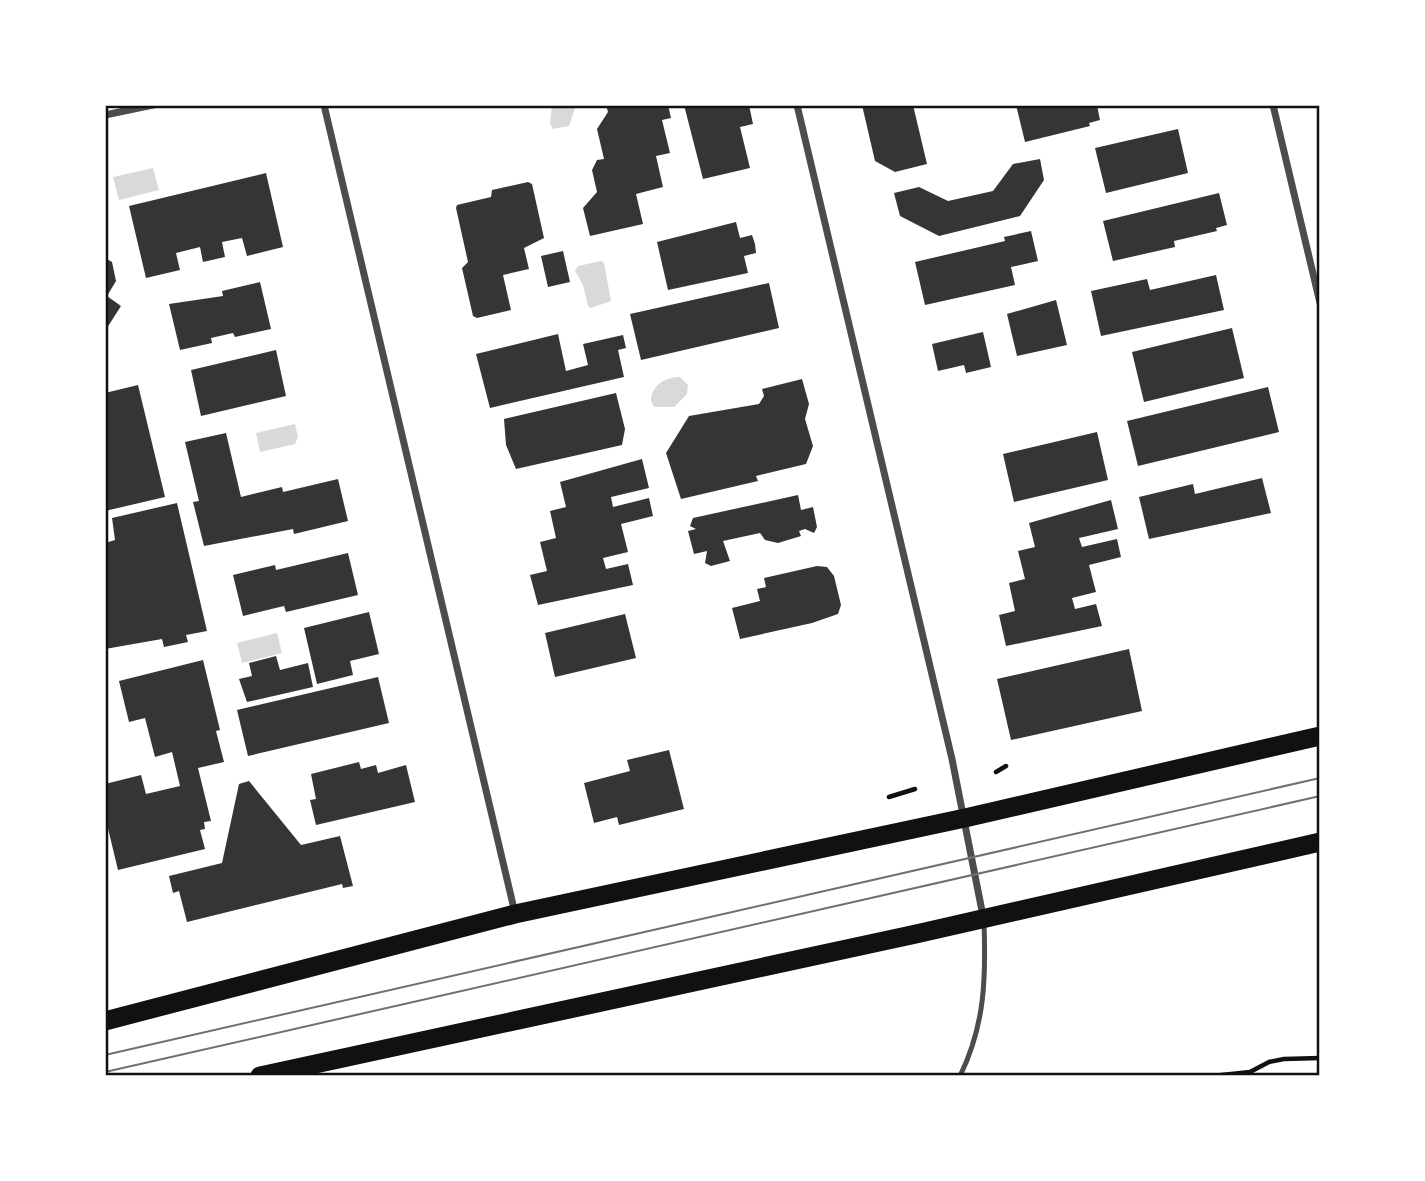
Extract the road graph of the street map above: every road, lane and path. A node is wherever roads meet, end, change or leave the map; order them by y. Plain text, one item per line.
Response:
1 (153, 105) edge
2 (324, 105) edge
3 (797, 105) edge
4 (1273, 105) edge
5 (105, 115) edge
6 (1320, 303) edge
7 (1320, 736) edge
8 (1006, 766) dead end
9 (996, 772) dead end
10 (915, 789) dead end
11 (889, 797) dead end
12 (965, 817) junction
13 (1320, 842) edge
14 (515, 914) junction
15 (984, 918) junction
16 (105, 1021) edge
17 (1320, 1058) edge
18 (269, 1075) edge
19 (960, 1076) edge
20 (1212, 1076) edge

1 - 5 street
2 - 14 street
3 - 12 street
4 - 6 street
7 - 12 highway
8 - 9 path
10 - 11 path
12 - 14 highway
12 - 15 street
13 - 15 highway
14 - 16 highway
15 - 18 highway
15 - 19 lane
17 - 20 path

